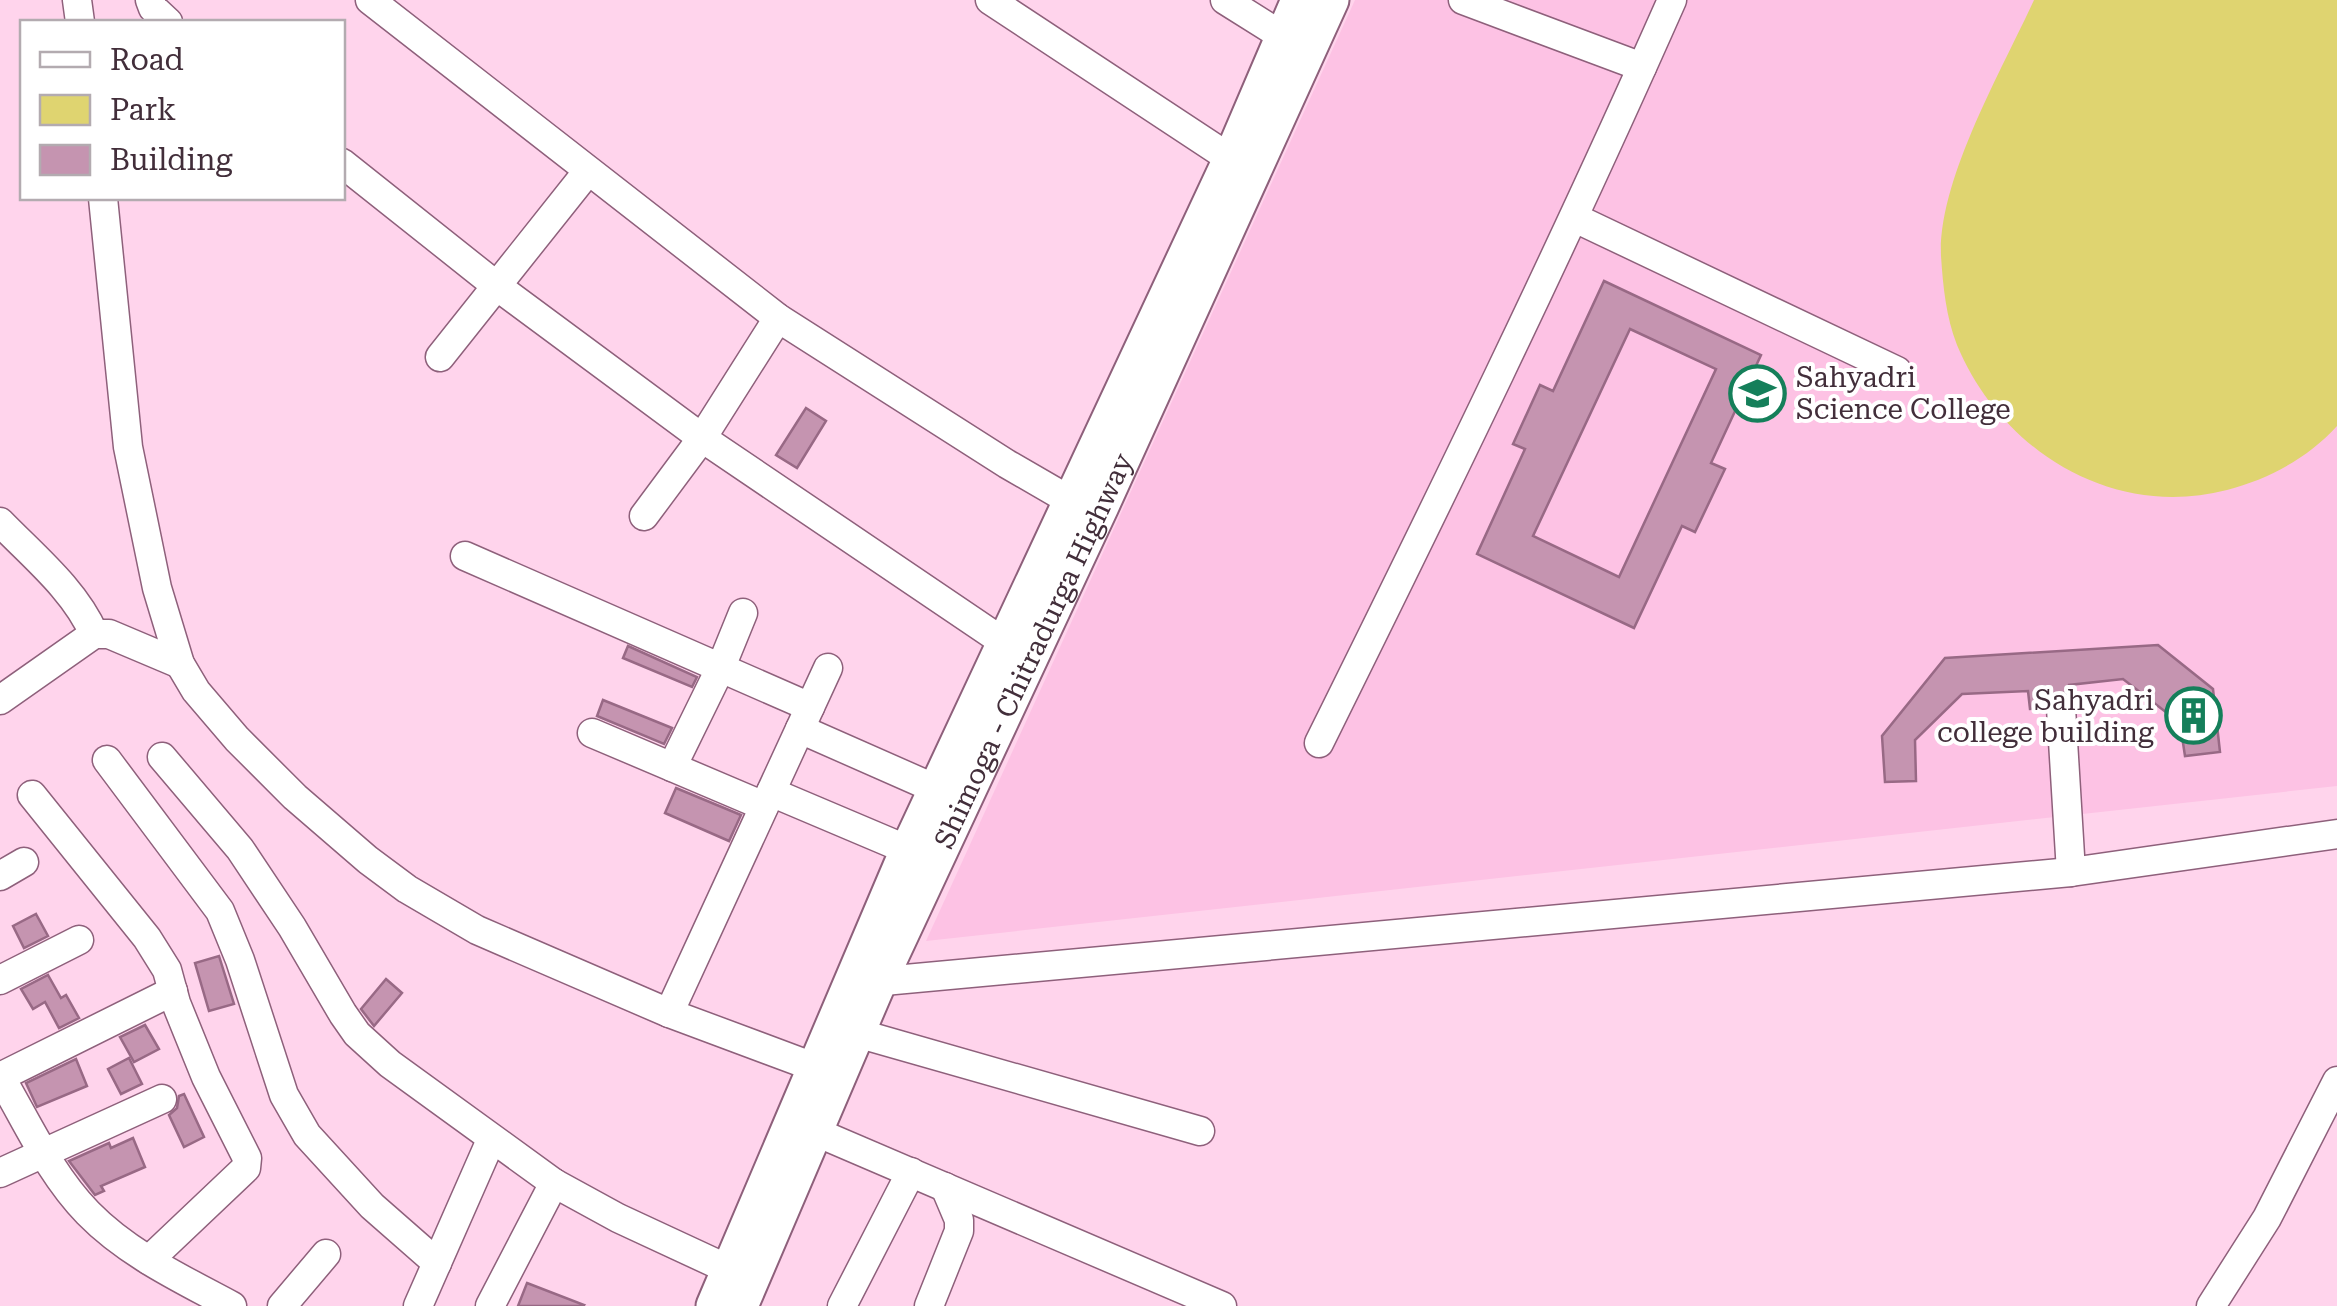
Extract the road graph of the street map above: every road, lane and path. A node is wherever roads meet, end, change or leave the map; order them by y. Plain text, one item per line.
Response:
1 (150, 0) edge
2 (370, 0) edge
3 (990, 0) edge
4 (1225, 0) edge
5 (1299, 0) edge
6 (1331, 0) edge
7 (1463, 0) edge
8 (1672, 0) edge
9 (166, 20) edge
10 (1284, 36) junction
11 (1642, 67) junction
12 (1231, 160) junction
13 (345, 165) edge
14 (588, 171) junction
15 (103, 200) edge
16 (1576, 218) junction
17 (498, 288) junction
18 (778, 318) junction
19 (440, 357) dead end
20 (1897, 372) dead end
21 (702, 438) junction
22 (1071, 501) junction
23 (644, 516) dead end
24 (0, 522) edge
25 (465, 556) dead end
26 (742, 612) dead end
27 (94, 634) junction
28 (1005, 643) junction
29 (180, 664) junction
30 (721, 668) junction
31 (828, 668) dead end
32 (0, 700) edge
33 (2061, 708) dead end
34 (805, 718) junction
35 (592, 734) dead end
36 (1319, 743) dead end
37 (162, 757) dead end
38 (107, 760) dead end
39 (672, 767) junction
40 (936, 789) junction
41 (32, 795) dead end
42 (768, 799) junction
43 (2337, 834) edge
44 (908, 850) junction
45 (2071, 872) junction
46 (79, 940) dead end
47 (0, 980) edge
48 (865, 983) junction
49 (172, 990) junction
50 (669, 1013) junction
51 (858, 1033) junction
52 (814, 1067) junction
53 (0, 1077) edge
54 (2337, 1081) edge
55 (162, 1099) dead end
56 (1200, 1131) dead end
57 (816, 1132) junction
58 (491, 1140) junction
59 (45, 1153) junction
60 (911, 1172) junction
61 (0, 1173) edge
62 (554, 1183) junction
63 (946, 1187) junction
64 (326, 1254) dead end
65 (149, 1260) junction
66 (437, 1263) junction
67 (730, 1270) junction
68 (1168, 1296) edge
69 (232, 1306) edge
70 (282, 1306) edge
71 (418, 1306) edge
72 (490, 1306) edge
73 (714, 1306) edge
74 (740, 1306) edge
75 (842, 1306) edge
76 (929, 1306) edge
77 (1222, 1306) edge
78 (2211, 1306) edge

1 - 9 street
2 - 14 street
3 - 12 street
4 - 10 street
5 - 10 main road, Shimoga - Chitradurga Highway
6 - 48 main road, Shimoga - Chitradurga Highway
7 - 11 street
8 - 11 street
10 - 12 main road, Shimoga - Chitradurga Highway
11 - 16 street
12 - 22 main road, Shimoga - Chitradurga Highway
13 - 17 street
14 - 17 street
14 - 18 street
15 - 29 street
16 - 20 street
16 - 36 street
17 - 19 street
17 - 21 street
18 - 21 street
18 - 22 street
21 - 23 street
21 - 28 street
22 - 28 main road, Shimoga - Chitradurga Highway
24 - 27 street
25 - 30 street
26 - 30 street
27 - 29 street
27 - 32 street
28 - 40 main road, Shimoga - Chitradurga Highway
29 - 50 street
30 - 34 street
30 - 39 street
31 - 34 street
33 - 45 street
34 - 40 street
34 - 42 street
35 - 39 street
37 - 58 street
38 - 66 street
39 - 42 street
40 - 44 main road, Shimoga - Chitradurga Highway
41 - 49 street
42 - 44 street
42 - 50 street
43 - 45 street
44 - 48 main road, Shimoga - Chitradurga Highway
45 - 48 street
46 - 47 street
48 - 51 main road, Shimoga - Chitradurga Highway
48 - 52 main road, Shimoga - Chitradurga Highway
49 - 53 street
49 - 65 street
50 - 52 street
51 - 56 street
51 - 57 main road, Shimoga - Chitradurga Highway
52 - 67 main road, Shimoga - Chitradurga Highway
53 - 59 street
54 - 78 street
55 - 59 street
57 - 60 street
57 - 74 main road, Shimoga - Chitradurga Highway
58 - 62 street
58 - 66 street
59 - 61 street
59 - 65 street
60 - 63 street
60 - 75 street
62 - 67 street
62 - 72 street
63 - 68 street
63 - 76 street
64 - 70 street
65 - 69 street
66 - 71 street
67 - 73 main road, Shimoga - Chitradurga Highway
68 - 77 street

